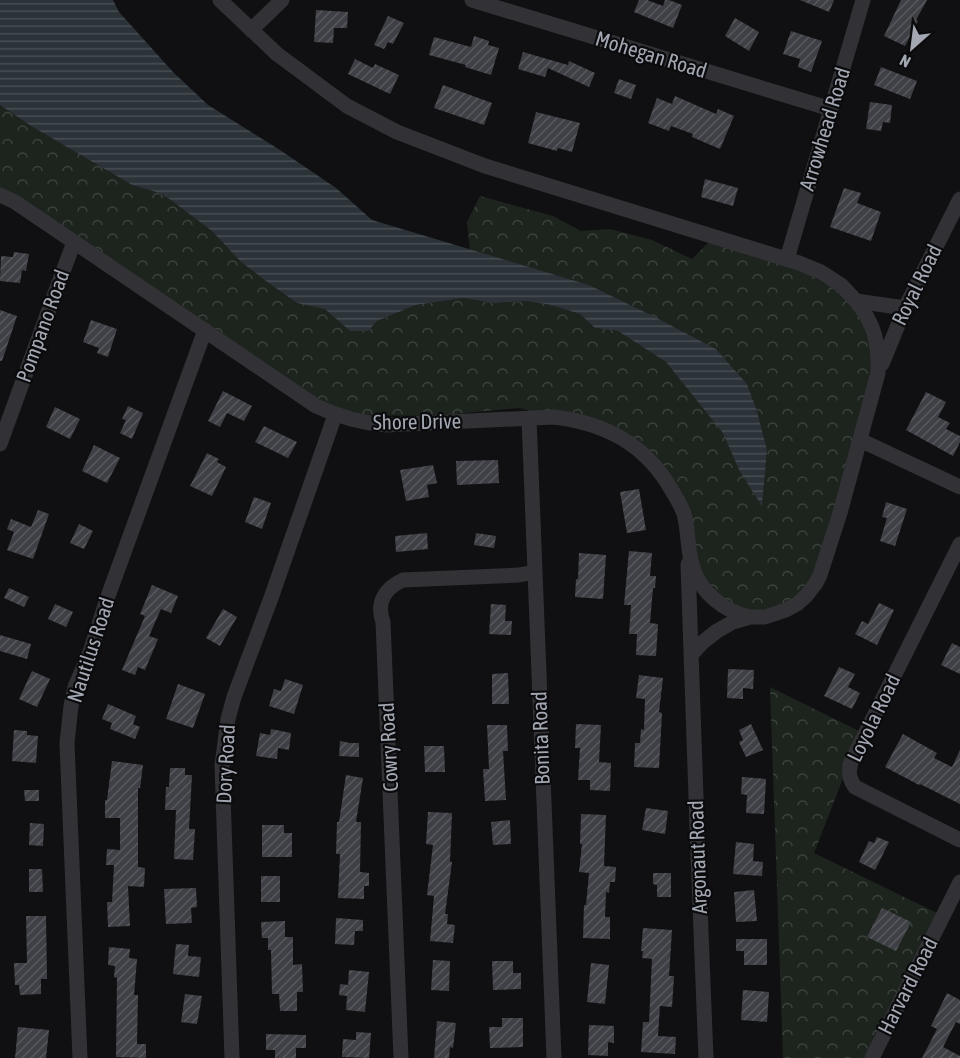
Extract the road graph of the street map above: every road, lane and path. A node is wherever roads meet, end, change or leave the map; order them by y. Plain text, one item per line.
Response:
1 (220, 0) edge
2 (282, 0) edge
3 (472, 0) edge
4 (863, 0) edge
5 (251, 30) junction
6 (831, 109) junction
7 (0, 195) edge
8 (960, 199) edge
9 (74, 243) junction
10 (787, 259) junction
11 (856, 301) junction
12 (905, 308) junction
13 (205, 330) junction
14 (878, 373) junction
15 (335, 415) junction
16 (529, 418) junction
17 (860, 440) junction
18 (0, 444) edge
19 (960, 487) edge
20 (960, 544) edge
21 (688, 546) junction
22 (535, 572) junction
23 (750, 617) junction
24 (691, 655) junction
25 (960, 840) edge
26 (960, 882) edge
27 (80, 1058) edge
28 (232, 1058) edge
29 (401, 1058) edge
30 (554, 1058) edge
31 (706, 1058) edge
32 (872, 1058) edge

1 - 5 street
2 - 5 street
3 - 6 street, Mohegan Road
4 - 6 street, Arrowhead Road
5 - 10 street
6 - 10 street, Arrowhead Road
7 - 9 street, Shore Drive
8 - 12 street, Royal Road
9 - 13 street, Shore Drive
9 - 18 street, Pompano Road
10 - 11 street
11 - 12 street
11 - 14 street
12 - 14 street, Royal Road
13 - 15 street, Shore Drive
13 - 27 street, Nautilus Road
14 - 17 street
15 - 16 street, Shore Drive
15 - 28 street, Dory Road
16 - 21 street, Shore Drive
16 - 22 street, Bonita Road
17 - 19 street
17 - 23 street
20 - 25 street, Loyola Road
21 - 23 street, Shore Drive
21 - 24 street, Shore Drive
22 - 29 street, Cowry Road
22 - 30 street, Bonita Road
23 - 24 street
24 - 31 street, Argonaut Road
26 - 32 street, Harvard Road

